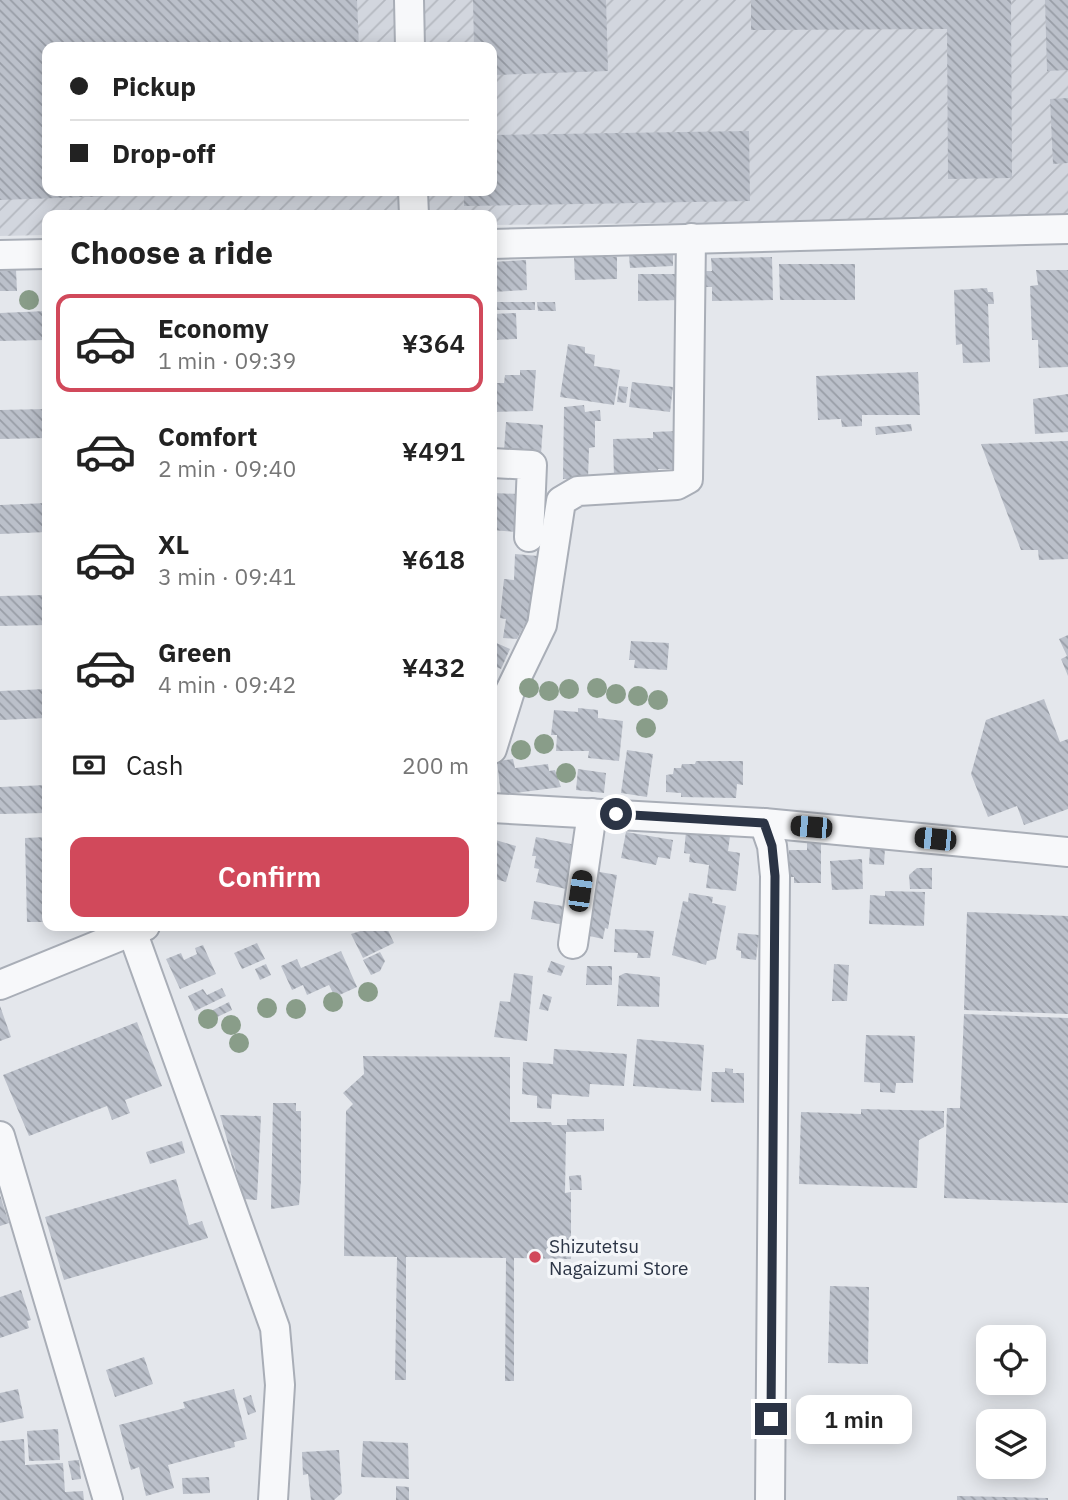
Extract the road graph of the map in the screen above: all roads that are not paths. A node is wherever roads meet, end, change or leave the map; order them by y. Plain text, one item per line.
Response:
1 (409, 0) edge
2 (410, 42) edge
3 (1068, 229) edge
4 (691, 238) junction
5 (497, 244) edge
6 (42, 254) edge
7 (0, 255) edge
8 (497, 463) edge
9 (529, 537) dead end
10 (497, 733) edge
11 (497, 808) edge
12 (592, 813) junction
13 (764, 823) junction
14 (1068, 852) edge
15 (131, 931) edge
16 (139, 931) edge
17 (573, 944) dead end
18 (0, 985) edge
19 (0, 1136) edge
20 (108, 1500) edge
21 (273, 1500) edge
22 (770, 1500) edge

1 - 2 street
3 - 4 street
4 - 5 street
4 - 10 street
6 - 7 street
8 - 9 street
11 - 12 street
12 - 13 street
12 - 17 street
13 - 14 street
13 - 22 street
15 - 18 street
16 - 21 street
19 - 20 street

